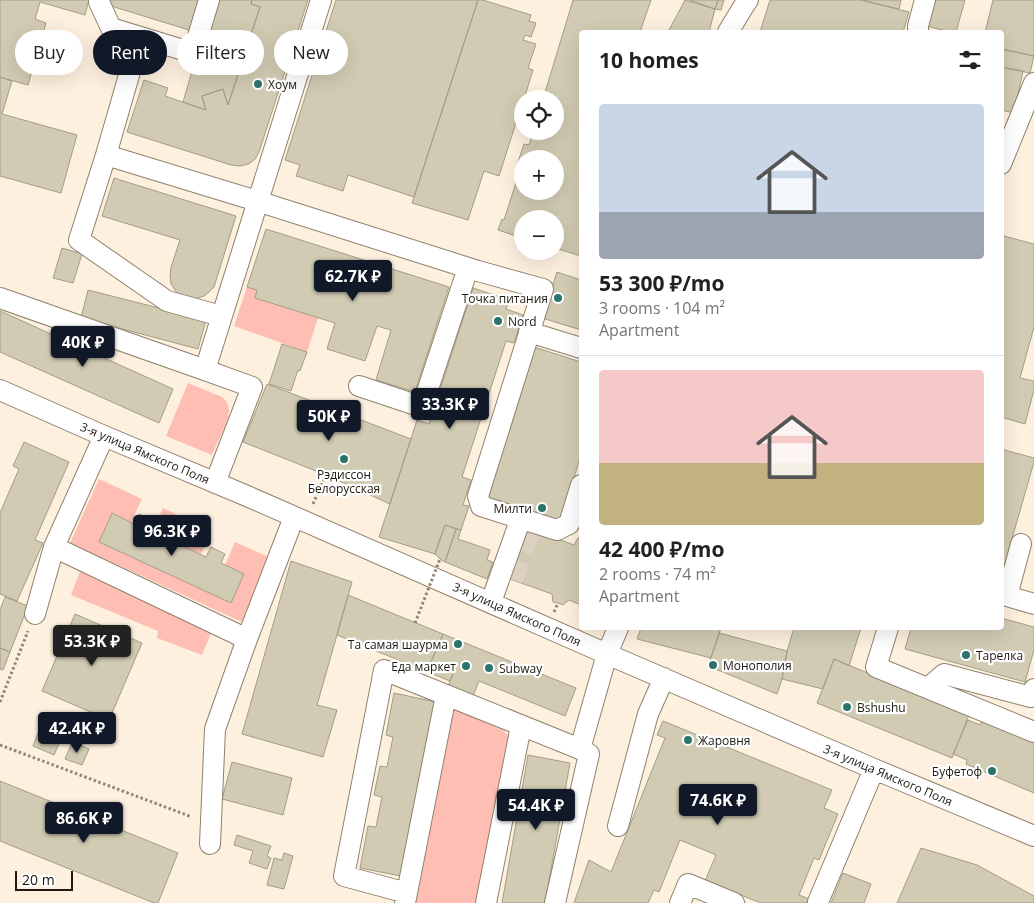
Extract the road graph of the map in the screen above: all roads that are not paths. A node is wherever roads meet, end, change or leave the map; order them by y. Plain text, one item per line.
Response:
1 (99, 0) edge
2 (209, 0) edge
3 (321, 0) edge
4 (748, 0) edge
5 (925, 0) edge
6 (118, 30) edge
7 (729, 30) edge
8 (918, 30) edge
9 (167, 45) edge
10 (129, 75) edge
11 (1034, 84) edge
12 (106, 155) junction
13 (1004, 157) edge
14 (257, 201) junction
15 (468, 268) junction
16 (0, 298) edge
17 (222, 316) junction
18 (529, 332) junction
19 (579, 347) edge
20 (205, 370) junction
21 (359, 386) dead end
22 (0, 390) edge
23 (104, 436) junction
24 (215, 483) junction
25 (579, 492) edge
26 (303, 513) junction
27 (519, 518) junction
28 (1021, 544) dead end
29 (54, 547) junction
30 (513, 580) tunnel mouth
31 (1034, 604) edge
32 (498, 605) junction
33 (35, 614) road end
34 (617, 630) edge
35 (887, 630) edge
36 (247, 639) junction
37 (607, 654) junction
38 (664, 678) junction
39 (928, 688) junction
40 (1034, 689) edge
41 (446, 695) junction
42 (521, 726) junction
43 (1034, 732) edge
44 (580, 749) junction
45 (874, 769) junction
46 (618, 826) dead end
47 (210, 834) road end
48 (1034, 836) edge
49 (406, 898) edge
50 (818, 902) edge
51 (486, 903) edge
52 (555, 903) edge
53 (680, 903) edge
54 (734, 903) edge

1 - 6 street
2 - 9 street
3 - 14 street
4 - 7 street
5 - 8 street
10 - 12 street
11 - 13 street
12 - 14 street
12 - 17 street
14 - 15 street
14 - 17 street
15 - 18 street
15 - 21 street
16 - 20 street
17 - 20 street
18 - 19 street
18 - 27 street
20 - 24 street
22 - 23 street, 3-я улица Ямского Поля
23 - 24 street, 3-я улица Ямского Поля
23 - 29 street
24 - 26 street, 3-я улица Ямского Поля
25 - 27 street
26 - 32 street, 3-я улица Ямского Поля
26 - 36 street
27 - 32 street
28 - 31 street
29 - 33 street
29 - 36 street
30 - 32 street
32 - 37 street, 3-я улица Ямского Поля
34 - 37 street
35 - 39 street
36 - 47 street
37 - 38 street, 3-я улица Ямского Поля
37 - 44 street
38 - 45 street, 3-я улица Ямского Поля
38 - 46 street
39 - 40 street
39 - 43 street
41 - 42 street
41 - 49 street
41 - 49 street
42 - 44 street
42 - 51 street
44 - 52 street
45 - 48 street, 3-я улица Ямского Поля
45 - 50 street
53 - 54 street

